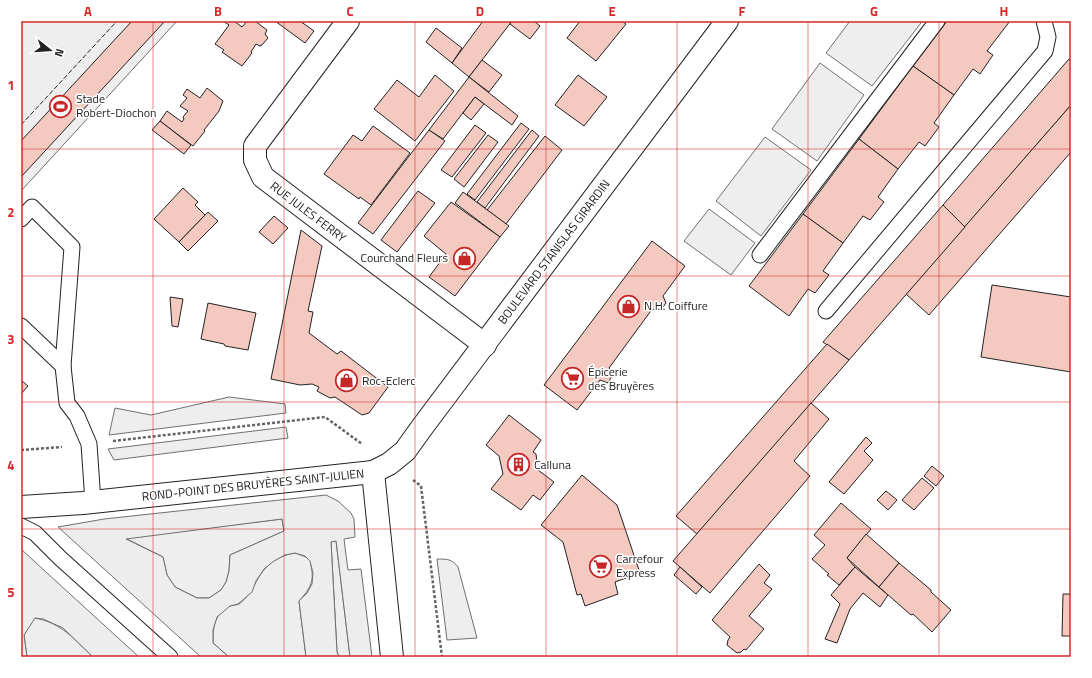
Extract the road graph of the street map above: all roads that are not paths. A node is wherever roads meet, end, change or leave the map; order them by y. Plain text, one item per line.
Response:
1 (348, 21) edge
2 (727, 21) edge
3 (936, 21) edge
4 (1044, 21) edge
5 (21, 219) edge
6 (760, 255) dead end
7 (826, 311) dead end
8 (21, 326) edge
9 (485, 344) junction
10 (63, 366) junction
11 (373, 472) junction
12 (93, 502) junction
13 (21, 507) edge
14 (21, 526) edge
15 (170, 657) edge
16 (392, 657) edge

1 - 9 main road, RUE JULES FERRY
2 - 9 main road, BOULEVARD STANISLAS GIRARDIN
3 - 6 lane
4 - 7 lane
5 - 10 lane
8 - 10 lane
9 - 11 main road, BOULEVARD STANISLAS GIRARDIN
10 - 12 lane
11 - 12 main road, ROND-POINT DES BRUYÈRES SAINT-JULIEN
11 - 16 main road, ROND-POINT DES BRUYÈRES SAINT-JULIEN
12 - 13 main road, ROND-POINT DES BRUYÈRES SAINT-JULIEN
14 - 15 lane

